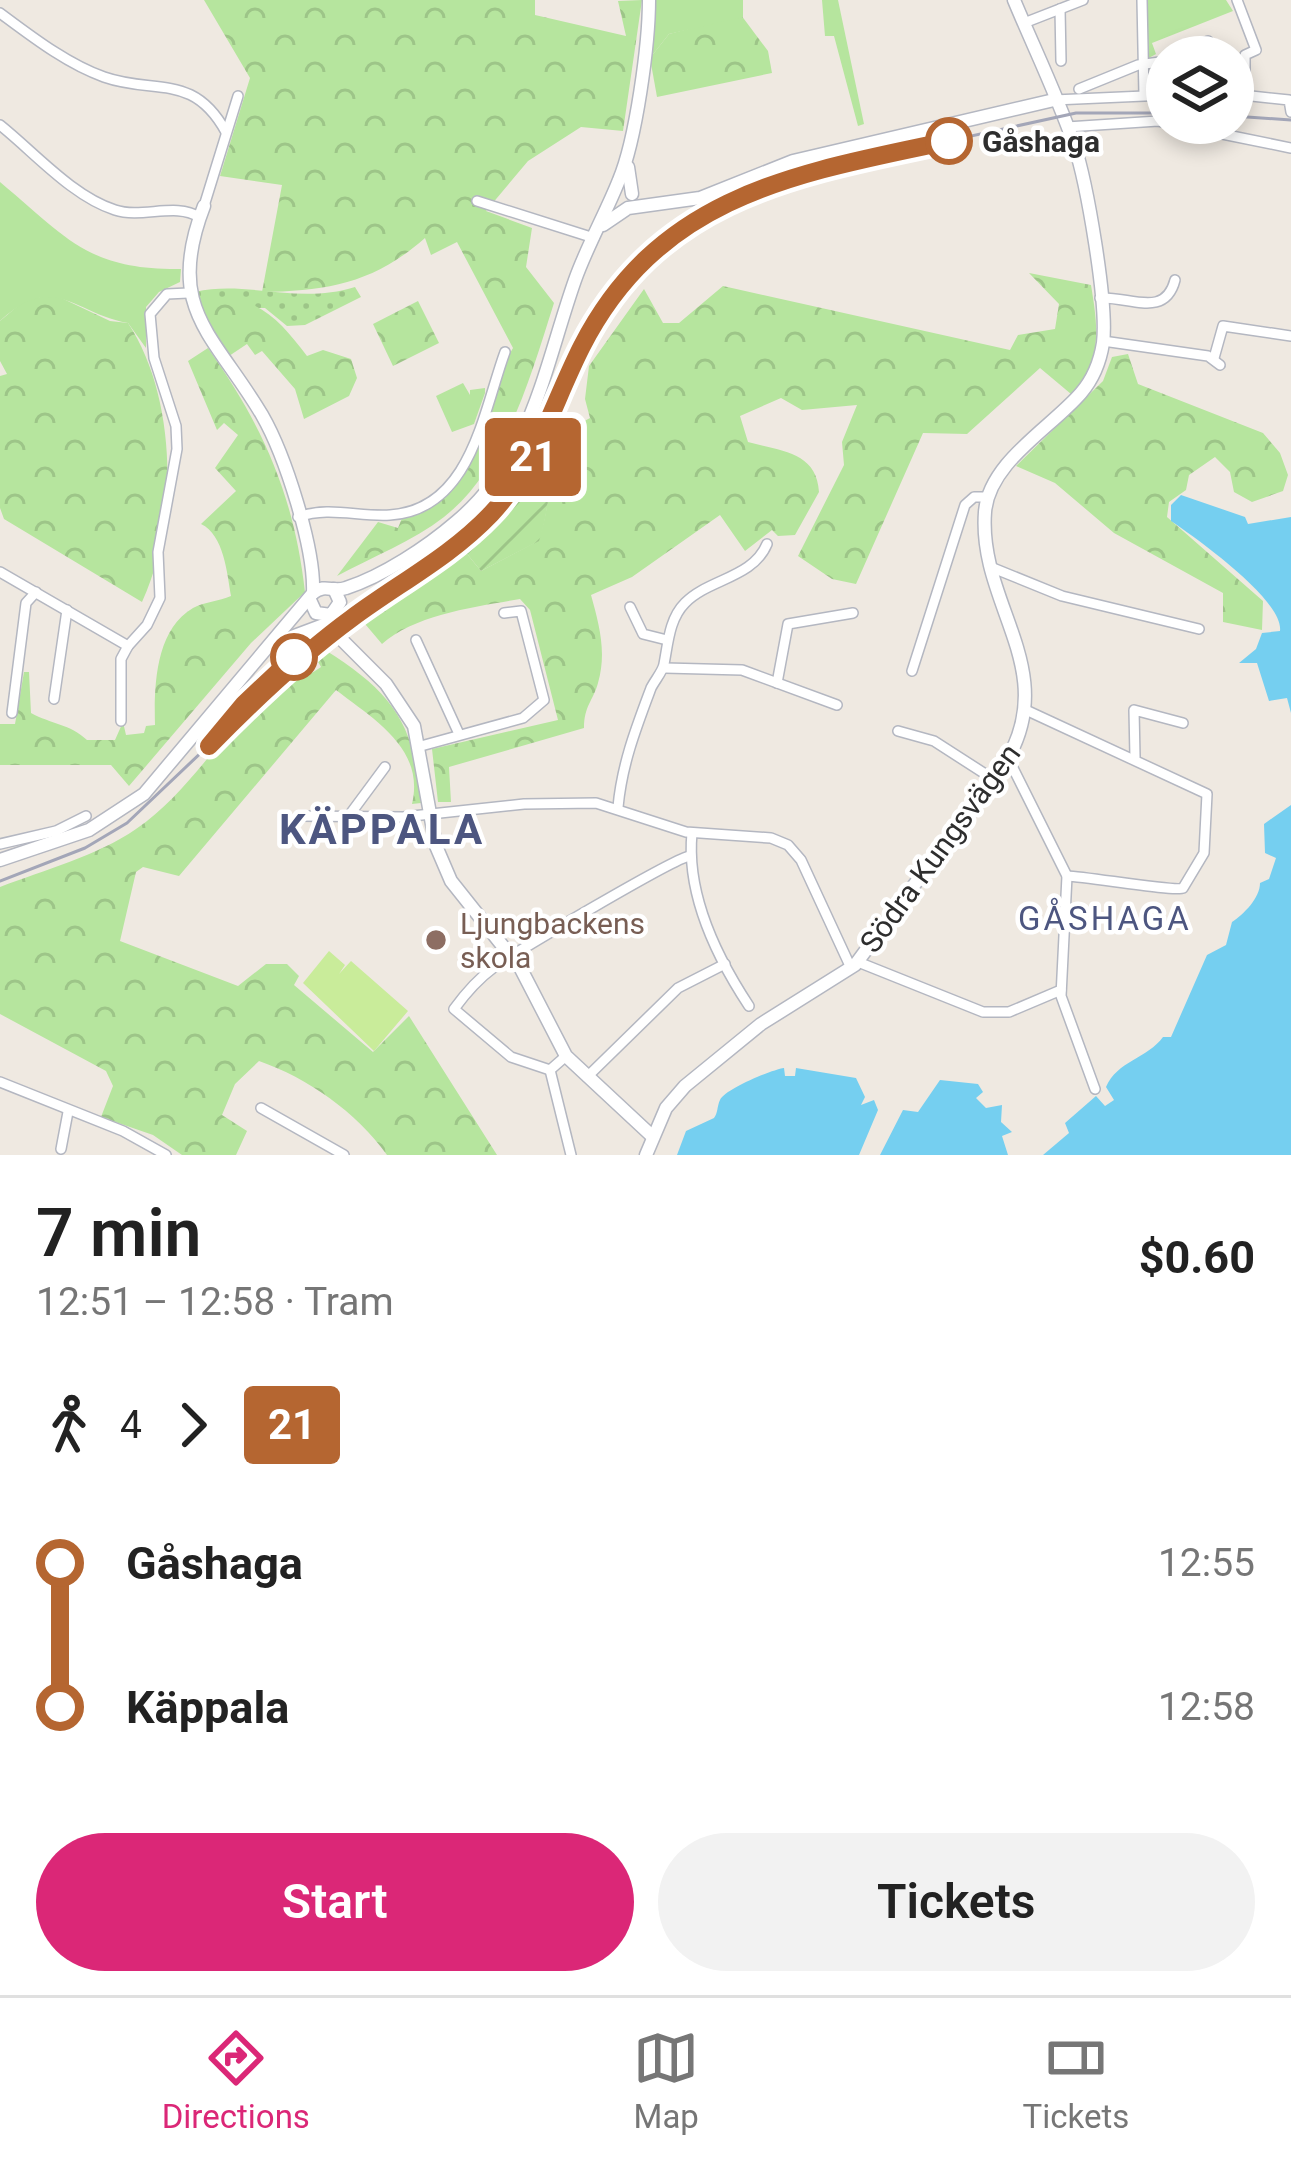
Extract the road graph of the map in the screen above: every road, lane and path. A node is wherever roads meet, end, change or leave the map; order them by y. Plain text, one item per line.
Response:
1 (649, 0) edge
2 (1014, 0) edge
3 (1083, 0) edge
4 (1142, 0) edge
5 (1237, 0) edge
6 (1060, 9) junction
7 (0, 13) edge
8 (1024, 23) junction
9 (1251, 36) edge
10 (1061, 61) dead end
11 (1144, 64) junction
12 (1079, 89) dead end
13 (1144, 95) joint
14 (1254, 95) edge
15 (238, 96) dead end
16 (1054, 100) junction
17 (1287, 100) edge
18 (0, 124) edge
19 (1067, 127) junction
20 (630, 130) junction
21 (226, 132) junction
22 (1291, 148) edge
23 (611, 196) junction
24 (628, 200) junction
25 (477, 201) dead end
26 (202, 212) junction
27 (597, 235) junction
28 (1175, 280) dead end
29 (188, 292) junction
30 (1100, 298) junction
31 (1291, 336) edge
32 (1103, 341) junction
33 (505, 352) dead end
34 (987, 497) junction
35 (298, 517) junction
36 (767, 544) dead end
37 (993, 568) junction
38 (382, 569) junction
39 (0, 572) edge
40 (35, 592) junction
41 (321, 592) junction
42 (339, 607) junction
43 (630, 607) dead end
44 (67, 610) junction
45 (853, 613) dead end
46 (504, 614) dead end
47 (322, 618) junction
48 (1199, 629) dead end
49 (284, 630) junction
50 (416, 640) dead end
51 (668, 640) junction
52 (128, 646) junction
53 (354, 650) junction
54 (262, 654) junction
55 (665, 668) junction
56 (912, 670) dead end
57 (777, 683) junction
58 (55, 699) dead end
59 (837, 705) dead end
60 (1028, 711) junction
61 (12, 713) dead end
62 (121, 721) dead end
63 (1183, 723) dead end
64 (898, 730) dead end
65 (459, 734) junction
66 (421, 746) junction
67 (1135, 757) junction
68 (1008, 758) junction
69 (385, 767) dead end
70 (993, 778) junction
71 (618, 807) junction
72 (431, 815) junction
73 (86, 816) dead end
74 (300, 816) dead end
75 (348, 817) junction
76 (692, 833) junction
77 (0, 844) edge
78 (690, 856) junction
79 (0, 860) edge
80 (1066, 877) junction
81 (511, 956) junction
82 (724, 964) junction
83 (854, 965) junction
84 (1060, 990) junction
85 (749, 1006) dead end
86 (566, 1056) junction
87 (550, 1070) junction
88 (586, 1076) junction
89 (0, 1082) edge
90 (1095, 1090) dead end
91 (261, 1108) dead end
92 (68, 1112) junction
93 (653, 1137) junction
94 (61, 1149) dead end
95 (166, 1155) edge
96 (344, 1155) edge
97 (571, 1155) edge
98 (646, 1155) edge

1 - 20 street
2 - 8 street
3 - 6 street
4 - 11 street
5 - 9 street
6 - 8 street
6 - 10 street
7 - 21 street
8 - 16 street
11 - 12 street
11 - 13 street
13 - 16 street
14 - 17 street
15 - 21 street
16 - 19 street
16 - 24 street
18 - 26 street
19 - 22 street
19 - 30 street
20 - 23 street
20 - 24 street
21 - 26 street
23 - 24 street
23 - 24 street
23 - 27 street
24 - 27 street
25 - 27 street
26 - 29 street
27 - 38 street
28 - 30 street
29 - 35 street
29 - 52 street
30 - 32 street
31 - 32 street
32 - 34 street
33 - 35 street
34 - 37 street, Södra Kungsvägen
34 - 56 street
35 - 41 street
36 - 51 street
37 - 48 street
37 - 60 street, Södra Kungsvägen
38 - 41 street
38 - 42 street
39 - 40 street
40 - 44 street
40 - 61 street
41 - 42 street
41 - 47 street
41 - 49 street
42 - 47 street
42 - 53 street
43 - 51 street
44 - 52 street
44 - 58 street
45 - 57 street
46 - 65 street
47 - 49 street
47 - 53 street
47 - 54 street
49 - 54 street
50 - 65 street
51 - 55 street
52 - 62 street
53 - 66 street
54 - 79 street
55 - 57 street
55 - 71 street
57 - 59 street
60 - 67 street
60 - 68 street, Södra Kungsvägen
63 - 67 street
64 - 70 street
65 - 66 street
66 - 72 street
67 - 80 street
68 - 70 street, Södra Kungsvägen
68 - 80 street
69 - 75 street
70 - 83 street, Södra Kungsvägen
71 - 72 street
71 - 76 street
72 - 75 street
72 - 81 street
73 - 77 street
74 - 75 street
76 - 78 street
76 - 83 street
78 - 81 street
78 - 82 street
80 - 84 street
81 - 86 street
81 - 87 street
82 - 85 street
82 - 88 street
83 - 84 street
83 - 93 street, Södra Kungsvägen
84 - 90 street
86 - 87 street
86 - 88 street
87 - 97 street
88 - 93 street
89 - 92 street
91 - 96 street
92 - 94 street
92 - 95 street
93 - 98 street, Södra Kungsvägen

